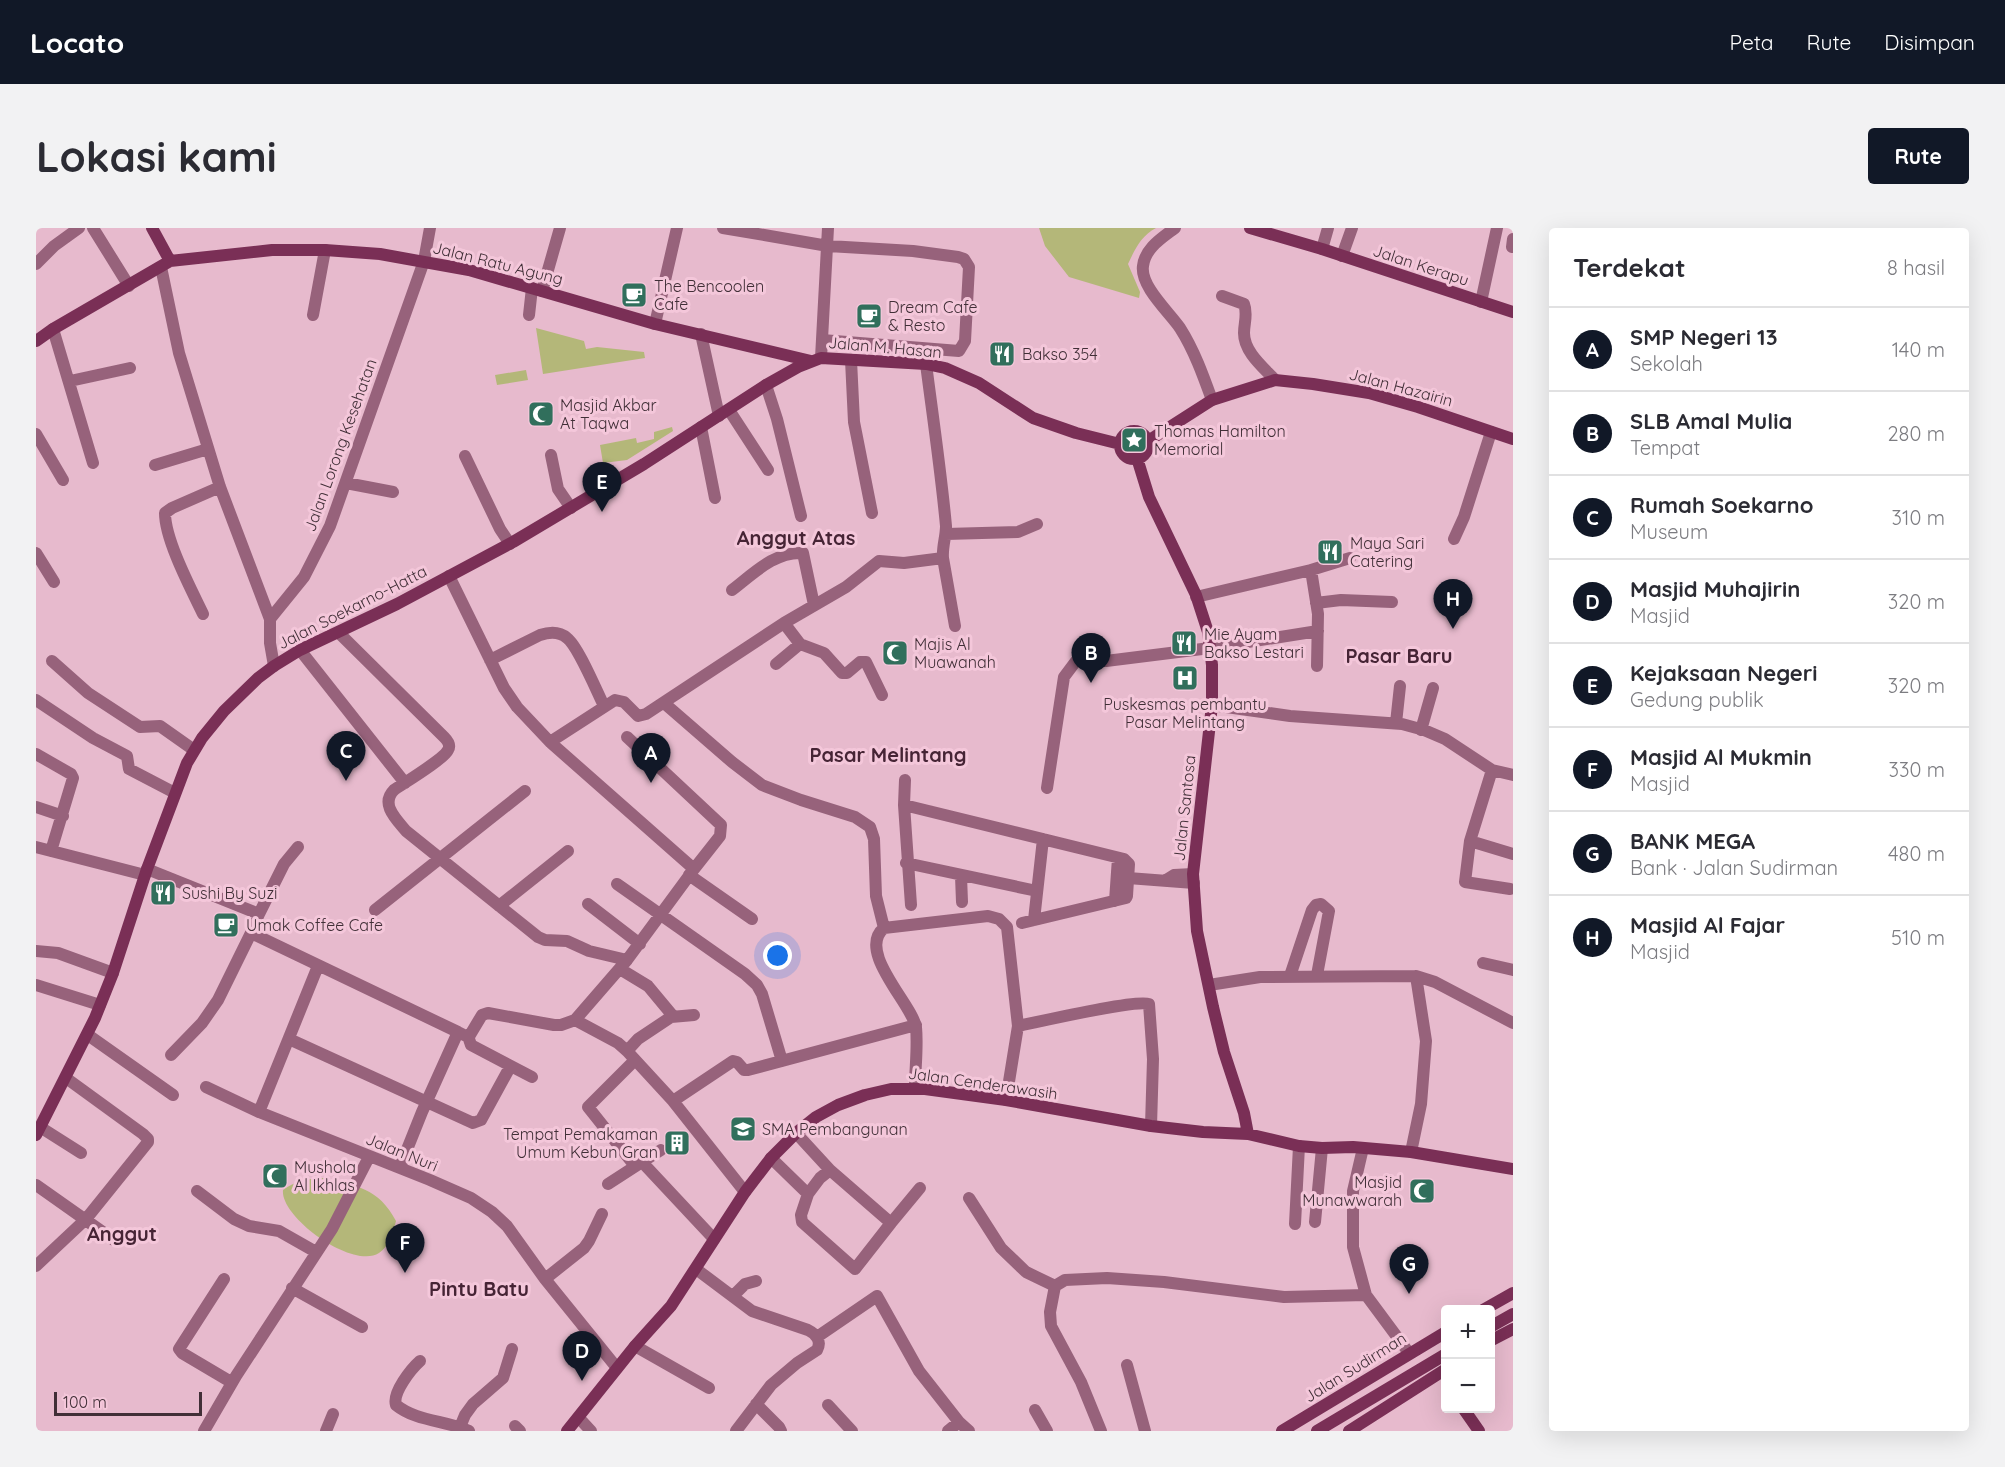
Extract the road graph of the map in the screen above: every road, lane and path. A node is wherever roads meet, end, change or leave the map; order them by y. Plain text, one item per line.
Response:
1 (79, 228) edge
2 (93, 228) edge
3 (152, 228) edge
4 (430, 228) edge
5 (560, 228) edge
6 (677, 228) edge
7 (723, 228) edge
8 (828, 228) edge
9 (1175, 228) edge
10 (1250, 228) edge
11 (1328, 228) edge
12 (1352, 228) edge
13 (1497, 228) edge
14 (1278, 231) edge
15 (828, 246) junction
16 (1323, 249) junction
17 (325, 250) junction
18 (1342, 256) junction
19 (424, 261) junction
20 (36, 264) edge
21 (166, 264) junction
22 (129, 286) junction
23 (537, 289) junction
24 (1222, 296) dead end
25 (1481, 302) junction
26 (1513, 312) edge
27 (313, 315) dead end
28 (529, 315) dead end
29 (655, 324) junction
30 (53, 329) junction
31 (701, 334) junction
32 (822, 340) junction
33 (36, 341) edge
34 (816, 359) junction
35 (851, 360) junction
36 (926, 364) junction
37 (130, 368) dead end
38 (1275, 380) junction
39 (70, 381) junction
40 (766, 385) junction
41 (1212, 400) junction
42 (724, 413) junction
43 (701, 427) junction
44 (1491, 432) junction
45 (36, 434) edge
46 (1513, 439) edge
47 (1148, 441) junction
48 (1120, 444) junction
49 (208, 449) junction
50 (551, 455) dead end
51 (465, 456) dead end
52 (1137, 458) junction
53 (93, 463) dead end
54 (155, 465) dead end
55 (768, 470) dead end
56 (63, 480) dead end
57 (346, 483) junction
58 (220, 487) junction
59 (393, 492) dead end
60 (715, 498) dead end
61 (571, 508) junction
62 (872, 513) dead end
63 (801, 516) dead end
64 (1038, 524) dead end
65 (946, 534) junction
66 (1454, 539) dead end
67 (510, 544) junction
68 (36, 553) edge
69 (943, 558) junction
70 (1350, 558) dead end
71 (1311, 570) junction
72 (449, 576) junction
73 (54, 582) dead end
74 (732, 590) dead end
75 (1196, 597) junction
76 (1392, 602) dead end
77 (1316, 603) junction
78 (814, 605) junction
79 (203, 614) dead end
80 (270, 619) junction
81 (784, 623) junction
82 (955, 626) dead end
83 (1318, 631) junction
84 (339, 633) junction
85 (800, 644) junction
86 (1210, 648) junction
87 (300, 650) junction
88 (489, 660) junction
89 (52, 661) dead end
90 (776, 664) dead end
91 (273, 666) junction
92 (1317, 666) dead end
93 (1400, 686) dead end
94 (1433, 688) dead end
95 (882, 695) dead end
96 (36, 700) edge
97 (664, 703) junction
98 (1212, 705) junction
99 (604, 706) junction
100 (1396, 723) junction
101 (1421, 730) junction
102 (627, 737) dead end
103 (550, 741) junction
104 (194, 750) junction
105 (36, 754) edge
106 (1492, 770) junction
107 (1513, 775) edge
108 (905, 780) dead end
109 (405, 783) junction
110 (1047, 788) dead end
111 (525, 791) dead end
112 (175, 794) junction
113 (904, 805) junction
114 (36, 807) edge
115 (63, 816) junction
116 (1043, 838) junction
117 (1470, 841) junction
118 (36, 847) edge
119 (298, 847) dead end
120 (51, 851) junction
121 (568, 851) dead end
122 (1513, 855) edge
123 (440, 857) junction
124 (1118, 858) junction
125 (906, 863) junction
126 (146, 872) junction
127 (691, 872) junction
128 (961, 876) junction
129 (1128, 878) junction
130 (1194, 879) junction
131 (617, 884) dead end
132 (1510, 890) dead end
133 (1037, 891) junction
134 (1115, 901) junction
135 (962, 902) dead end
136 (588, 904) dead end
137 (911, 905) dead end
138 (499, 906) junction
139 (375, 910) dead end
140 (259, 914) junction
141 (660, 914) junction
142 (752, 919) dead end
143 (251, 933) junction
144 (879, 936) junction
145 (640, 944) junction
146 (36, 951) edge
147 (1483, 963) dead end
148 (624, 964) junction
149 (318, 966) junction
150 (1513, 970) edge
151 (113, 973) junction
152 (1317, 975) junction
153 (1290, 976) junction
154 (1416, 976) junction
155 (36, 985) edge
156 (1209, 985) junction
157 (100, 1005) junction
158 (694, 1015) dead end
159 (673, 1016) junction
160 (575, 1020) junction
161 (1513, 1023) edge
162 (916, 1025) junction
163 (1018, 1026) junction
164 (463, 1034) junction
165 (88, 1035) junction
166 (289, 1039) junction
167 (171, 1055) dead end
168 (631, 1055) junction
169 (782, 1061) junction
170 (510, 1067) junction
171 (532, 1077) dead end
172 (66, 1078) junction
173 (206, 1087) dead end
174 (920, 1088) junction
175 (173, 1095) dead end
176 (1006, 1100) junction
177 (427, 1101) junction
178 (672, 1101) junction
179 (259, 1112) junction
180 (1151, 1126) junction
181 (37, 1133) edge
182 (796, 1133) junction
183 (1248, 1134) junction
184 (1299, 1146) junction
185 (1322, 1148) junction
186 (1363, 1148) junction
187 (661, 1150) dead end
188 (1411, 1152) junction
189 (81, 1153) dead end
190 (369, 1156) junction
191 (771, 1158) junction
192 (639, 1164) junction
193 (400, 1167) junction
194 (1513, 1169) edge
195 (830, 1170) junction
196 (608, 1184) dead end
197 (36, 1185) edge
198 (920, 1188) dead end
199 (196, 1191) dead end
200 (745, 1192) junction
201 (808, 1194) junction
202 (969, 1198) dead end
203 (602, 1214) dead end
204 (86, 1219) junction
205 (1315, 1222) dead end
206 (891, 1223) junction
207 (1295, 1224) dead end
208 (714, 1239) junction
209 (114, 1240) dead end
210 (316, 1252) junction
211 (36, 1266) edge
212 (696, 1269) junction
213 (224, 1279) dead end
214 (545, 1279) junction
215 (756, 1281) dead end
216 (1055, 1286) junction
217 (292, 1288) junction
218 (1513, 1293) edge
219 (1366, 1295) junction
220 (733, 1296) junction
221 (1492, 1305) edge
222 (1513, 1314) edge
223 (1495, 1325) edge
224 (362, 1327) dead end
225 (1513, 1329) edge
226 (1441, 1335) edge
227 (817, 1337) junction
228 (1495, 1339) edge
229 (635, 1347) junction
230 (512, 1349) dead end
231 (1409, 1353) junction
232 (1441, 1357) edge
233 (420, 1361) dead end
234 (1429, 1363) junction
235 (1127, 1365) dead end
236 (617, 1368) junction
237 (1441, 1370) edge
238 (1441, 1372) edge
239 (231, 1382) junction
240 (709, 1388) dead end
241 (756, 1404) junction
242 (828, 1405) dead end
243 (1035, 1410) dead end
244 (1466, 1413) edge
245 (333, 1414) dead end
246 (579, 1418) junction
247 (959, 1422) junction
248 (424, 1425) edge
249 (464, 1429) edge
250 (1356, 1429) edge
251 (204, 1431) edge
252 (326, 1431) edge
253 (567, 1431) edge
254 (591, 1431) edge
255 (736, 1431) edge
256 (781, 1431) edge
257 (852, 1431) edge
258 (948, 1431) edge
259 (969, 1431) edge
260 (1047, 1431) edge
261 (1101, 1431) edge
262 (1145, 1431) edge
263 (1282, 1431) edge
264 (1317, 1431) edge
265 (1479, 1431) edge

1 - 20 street
2 - 22 street
3 - 21 street
4 - 19 street, Jalan Lorong Kesehatan
5 - 23 street
6 - 29 street
7 - 15 street
8 - 15 street
9 - 41 street
10 - 14 street, Jalan Kerapu
11 - 16 street
12 - 18 street
13 - 25 street
14 - 16 street, Jalan Kerapu
15 - 32 street
15 - 32 street
16 - 18 street, Jalan Kerapu
17 - 19 street, Jalan Ratu Agung
17 - 21 street, Jalan Ratu Agung
17 - 27 street
18 - 25 street, Jalan Kerapu
19 - 23 street, Jalan Ratu Agung
19 - 57 street, Jalan Lorong Kesehatan
21 - 22 street
21 - 49 street
22 - 30 street
23 - 28 street
23 - 29 street, Jalan Ratu Agung
24 - 38 street
25 - 26 street, Jalan Kerapu
29 - 31 street, Jalan Ratu Agung
30 - 33 street
30 - 39 street
31 - 34 street, Jalan Ratu Agung
31 - 42 street
32 - 34 street
34 - 35 street, Jalan M. Hasan
34 - 40 street, Jalan Soekarno-Hatta
35 - 36 street, Jalan M. Hasan
35 - 62 street
36 - 48 street, Jalan M. Hasan
36 - 65 street
37 - 39 street
38 - 41 street, Jalan Hazairin
38 - 44 street, Jalan Hazairin
39 - 53 street
40 - 42 street, Jalan Soekarno-Hatta
40 - 63 street
41 - 47 street, Jalan Hazairin
42 - 43 street, Jalan Soekarno-Hatta
42 - 55 street
43 - 60 street
43 - 61 street, Jalan Soekarno-Hatta
44 - 46 street, Jalan Hazairin
44 - 66 street
45 - 56 street
47 - 48 street
47 - 52 street
48 - 52 street
49 - 54 street
49 - 58 street
50 - 61 street
51 - 67 street
52 - 75 street, Jalan Santosa
57 - 59 street
57 - 80 street, Jalan Lorong Kesehatan
58 - 79 street
58 - 80 street
61 - 67 street, Jalan Soekarno-Hatta
64 - 65 street
65 - 69 street
67 - 72 street, Jalan Soekarno-Hatta
68 - 73 street
69 - 78 street
69 - 82 street
70 - 71 street
71 - 75 street
71 - 77 street
72 - 84 street, Jalan Soekarno-Hatta
72 - 88 street
74 - 78 street
75 - 86 street, Jalan Santosa
76 - 77 street
77 - 83 street
78 - 81 street
80 - 91 street
81 - 85 street
81 - 97 street
83 - 86 street
83 - 92 street
84 - 87 street, Jalan Soekarno-Hatta
84 - 109 street
85 - 90 street
85 - 95 street
86 - 98 street, Jalan Santosa
86 - 110 street
87 - 91 street, Jalan Soekarno-Hatta
87 - 109 street
88 - 99 street
88 - 103 street
89 - 104 street
91 - 104 street, Jalan Soekarno-Hatta
93 - 100 street
94 - 101 street
96 - 112 street
97 - 99 street
97 - 144 street
98 - 100 street
98 - 130 street, Jalan Santosa
99 - 103 street
100 - 101 street
101 - 106 street
102 - 127 street
103 - 127 street
104 - 112 street, Jalan Soekarno-Hatta
105 - 115 street
106 - 107 street
106 - 117 street
108 - 113 street
109 - 123 street
111 - 123 street
112 - 126 street, Jalan Soekarno-Hatta
113 - 116 street
113 - 125 street
114 - 115 street
115 - 120 street
116 - 124 street
116 - 133 street
117 - 122 street
117 - 132 street
118 - 120 street
119 - 140 street
120 - 126 street
121 - 138 street
123 - 138 street
123 - 139 street
124 - 129 street
124 - 134 street
125 - 128 street
125 - 137 street
126 - 140 street
126 - 151 street, Jalan Soekarno-Hatta
127 - 141 street
127 - 142 street
128 - 133 street
128 - 135 street
129 - 130 street
129 - 134 street
130 - 156 street, Jalan Santosa
131 - 141 street
133 - 134 street
136 - 145 street
138 - 148 street
140 - 143 street
141 - 145 street
141 - 169 street
143 - 149 street
143 - 167 street
144 - 162 street
144 - 163 street
145 - 148 street
146 - 151 street
147 - 150 street
148 - 159 street
148 - 160 street
149 - 164 street
149 - 166 street
151 - 157 street, Jalan Soekarno-Hatta
152 - 153 street
152 - 153 street
152 - 154 street
153 - 156 street
154 - 161 street
154 - 188 street
155 - 157 street
156 - 183 street, Jalan Santosa
157 - 165 street, Jalan Soekarno-Hatta
158 - 159 street
159 - 168 street
160 - 164 street
160 - 168 street
162 - 169 street
162 - 174 street
163 - 176 street
163 - 180 street
164 - 170 street
164 - 177 street
165 - 172 street, Jalan Soekarno-Hatta
165 - 175 street
166 - 177 street
166 - 179 street
168 - 178 street
168 - 192 street
169 - 178 street
170 - 171 street
170 - 177 street
172 - 181 street, Jalan Soekarno-Hatta
172 - 204 street
173 - 179 street, Jalan Nuri
174 - 176 street, Jalan Cenderawasih
174 - 182 street, Jalan Cenderawasih
176 - 180 street, Jalan Cenderawasih
177 - 193 street
178 - 200 street
179 - 190 street, Jalan Nuri
180 - 183 street, Jalan Cenderawasih
181 - 189 street
182 - 191 street, Jalan Cenderawasih
182 - 195 street
183 - 184 street, Jalan Cenderawasih
184 - 185 street, Jalan Cenderawasih
184 - 207 street
185 - 186 street, Jalan Cenderawasih
185 - 205 street
186 - 188 street, Jalan Cenderawasih
186 - 219 street
187 - 192 street
188 - 194 street, Jalan Cenderawasih
190 - 193 street, Jalan Nuri
190 - 210 street
191 - 200 street, Jalan Cenderawasih
191 - 201 street
192 - 196 street
192 - 208 street
193 - 214 street, Jalan Nuri
195 - 201 street
195 - 206 street
197 - 204 street
198 - 206 street
199 - 210 street
200 - 208 street, Jalan Cenderawasih
201 - 206 street
202 - 216 street
203 - 214 street
204 - 209 street
204 - 211 street
208 - 212 street, Jalan Cenderawasih
210 - 217 street
212 - 220 street
212 - 229 street, Jalan Cenderawasih
213 - 239 street
214 - 236 street, Jalan Nuri
215 - 220 street
216 - 219 street
216 - 261 street
217 - 224 street
217 - 239 street
218 - 221 street
219 - 231 street
220 - 227 street
222 - 223 street
225 - 228 street
226 - 231 street, Jalan Sudirman
227 - 241 street
227 - 247 street
229 - 236 street, Jalan Cenderawasih
229 - 240 street
230 - 249 street
231 - 263 street, Jalan Sudirman
232 - 234 street, Jalan Sudirman
233 - 248 street
234 - 237 street
234 - 264 street, Jalan Sudirman
235 - 262 street
236 - 246 street, Jalan Cenderawasih
238 - 250 street
239 - 251 street
241 - 255 street
241 - 256 street
242 - 257 street
243 - 260 street
244 - 265 street
245 - 252 street
246 - 253 street, Jalan Cenderawasih
246 - 254 street
247 - 258 street
247 - 259 street
248 - 249 street

